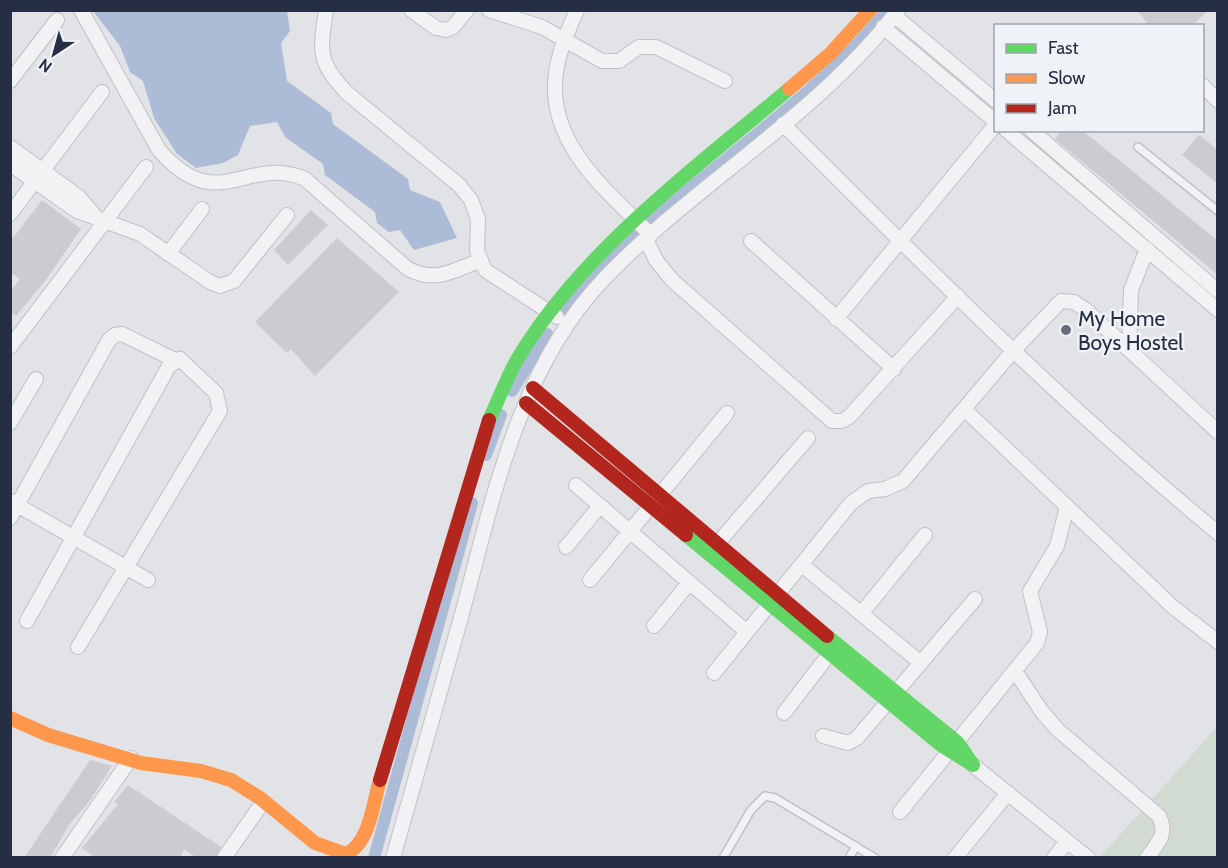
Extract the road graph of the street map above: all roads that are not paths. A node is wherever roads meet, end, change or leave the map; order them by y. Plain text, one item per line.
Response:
1 (81, 10) edge
2 (326, 10) edge
3 (411, 10) edge
4 (467, 10) edge
5 (489, 10) edge
6 (577, 10) edge
7 (870, 10) edge
8 (896, 13) edge
9 (57, 20) dead end
10 (883, 27) junction
11 (564, 40) junction
12 (10, 81) edge
13 (726, 81) dead end
14 (1204, 86) edge
15 (102, 92) dead end
16 (994, 99) edge
17 (1218, 101) edge
18 (994, 121) edge
19 (783, 124) junction
20 (994, 125) edge
21 (1008, 132) edge
22 (1033, 132) edge
23 (10, 147) edge
24 (1138, 147) dead end
25 (10, 164) edge
26 (146, 167) dead end
27 (38, 176) junction
28 (202, 209) dead end
29 (1218, 212) edge
30 (10, 214) edge
31 (287, 215) dead end
32 (100, 218) junction
33 (644, 230) junction
34 (899, 240) junction
35 (751, 242) dead end
36 (1147, 249) junction
37 (168, 254) junction
38 (479, 261) junction
39 (958, 296) junction
40 (1216, 299) edge
41 (559, 319) junction
42 (836, 319) junction
43 (10, 347) edge
44 (1129, 350) junction
45 (1013, 351) junction
46 (175, 360) junction
47 (894, 369) junction
48 (36, 379) dead end
49 (533, 388) junction
50 (526, 403) junction
51 (964, 409) junction
52 (726, 414) dead end
53 (10, 423) edge
54 (1218, 432) edge
55 (808, 438) dead end
56 (576, 485) dead end
57 (654, 500) junction
58 (14, 503) edge
59 (1067, 506) junction
60 (600, 507) junction
61 (10, 518) edge
62 (629, 531) junction
63 (1218, 533) edge
64 (925, 535) dead end
65 (73, 537) junction
66 (566, 547) dead end
67 (712, 549) junction
68 (802, 565) junction
69 (125, 567) junction
70 (148, 580) dead end
71 (590, 580) dead end
72 (689, 583) junction
73 (975, 599) dead end
74 (774, 600) junction
75 (861, 614) junction
76 (27, 621) dead end
77 (654, 626) dead end
78 (747, 633) junction
79 (1218, 642) edge
80 (78, 647) dead end
81 (833, 649) junction
82 (921, 663) junction
83 (1015, 671) junction
84 (714, 673) dead end
85 (892, 696) junction
86 (784, 713) dead end
87 (10, 718) edge
88 (823, 736) dead end
89 (954, 748) junction
90 (131, 758) junction
91 (1008, 793) junction
92 (263, 802) junction
93 (900, 812) dead end
94 (1067, 841) junction
95 (856, 846) junction
96 (62, 858) edge
97 (224, 858) edge
98 (393, 858) edge
99 (723, 858) edge
100 (849, 858) edge
101 (874, 858) edge
102 (955, 858) edge
103 (1054, 858) edge
104 (1088, 858) edge
105 (1147, 858) edge

1 - 38 street
2 - 38 street
3 - 4 street
5 - 11 street
6 - 11 street
7 - 33 street
8 - 10 street
8 - 16 street
9 - 12 street
10 - 18 street
10 - 19 street
11 - 13 street
11 - 33 street
14 - 17 street
15 - 27 street
19 - 33 street
19 - 34 street
20 - 34 street
21 - 36 street
22 - 40 street
23 - 27 street
24 - 29 lane
25 - 27 street
26 - 32 street
27 - 30 street
27 - 32 street
28 - 37 street
31 - 37 street
32 - 37 street
32 - 43 street
33 - 41 street
33 - 41 street
33 - 47 street
34 - 39 street
34 - 42 street
35 - 42 street
36 - 40 street
36 - 44 street
38 - 41 street
39 - 45 street
39 - 47 street
41 - 49 street
41 - 92 street
42 - 47 street
44 - 45 street
44 - 54 street
45 - 51 street
45 - 63 street
46 - 58 street
46 - 65 street
46 - 69 street
48 - 53 street
49 - 50 street
49 - 57 street
50 - 57 street
50 - 98 street
51 - 59 street
51 - 68 street
52 - 57 street
55 - 67 street
56 - 60 street
57 - 62 street
57 - 67 street
58 - 61 street
58 - 65 street
59 - 79 street
59 - 83 street
60 - 62 street
60 - 66 street
62 - 71 street
62 - 72 street
64 - 75 street
65 - 69 street
65 - 76 street
67 - 74 street
68 - 74 street
68 - 75 street
69 - 70 street
69 - 80 street
72 - 77 street
72 - 78 street
73 - 82 street
74 - 78 street
74 - 81 street
75 - 82 street
78 - 84 street
81 - 85 street
81 - 86 street
82 - 85 street
83 - 89 street
83 - 105 street
85 - 88 street
85 - 89 street
87 - 90 street
89 - 91 street
89 - 93 street
90 - 92 street
90 - 96 street
91 - 94 street
91 - 102 street
92 - 97 street
94 - 103 street
94 - 104 street
95 - 99 lane
95 - 100 lane
95 - 101 lane

